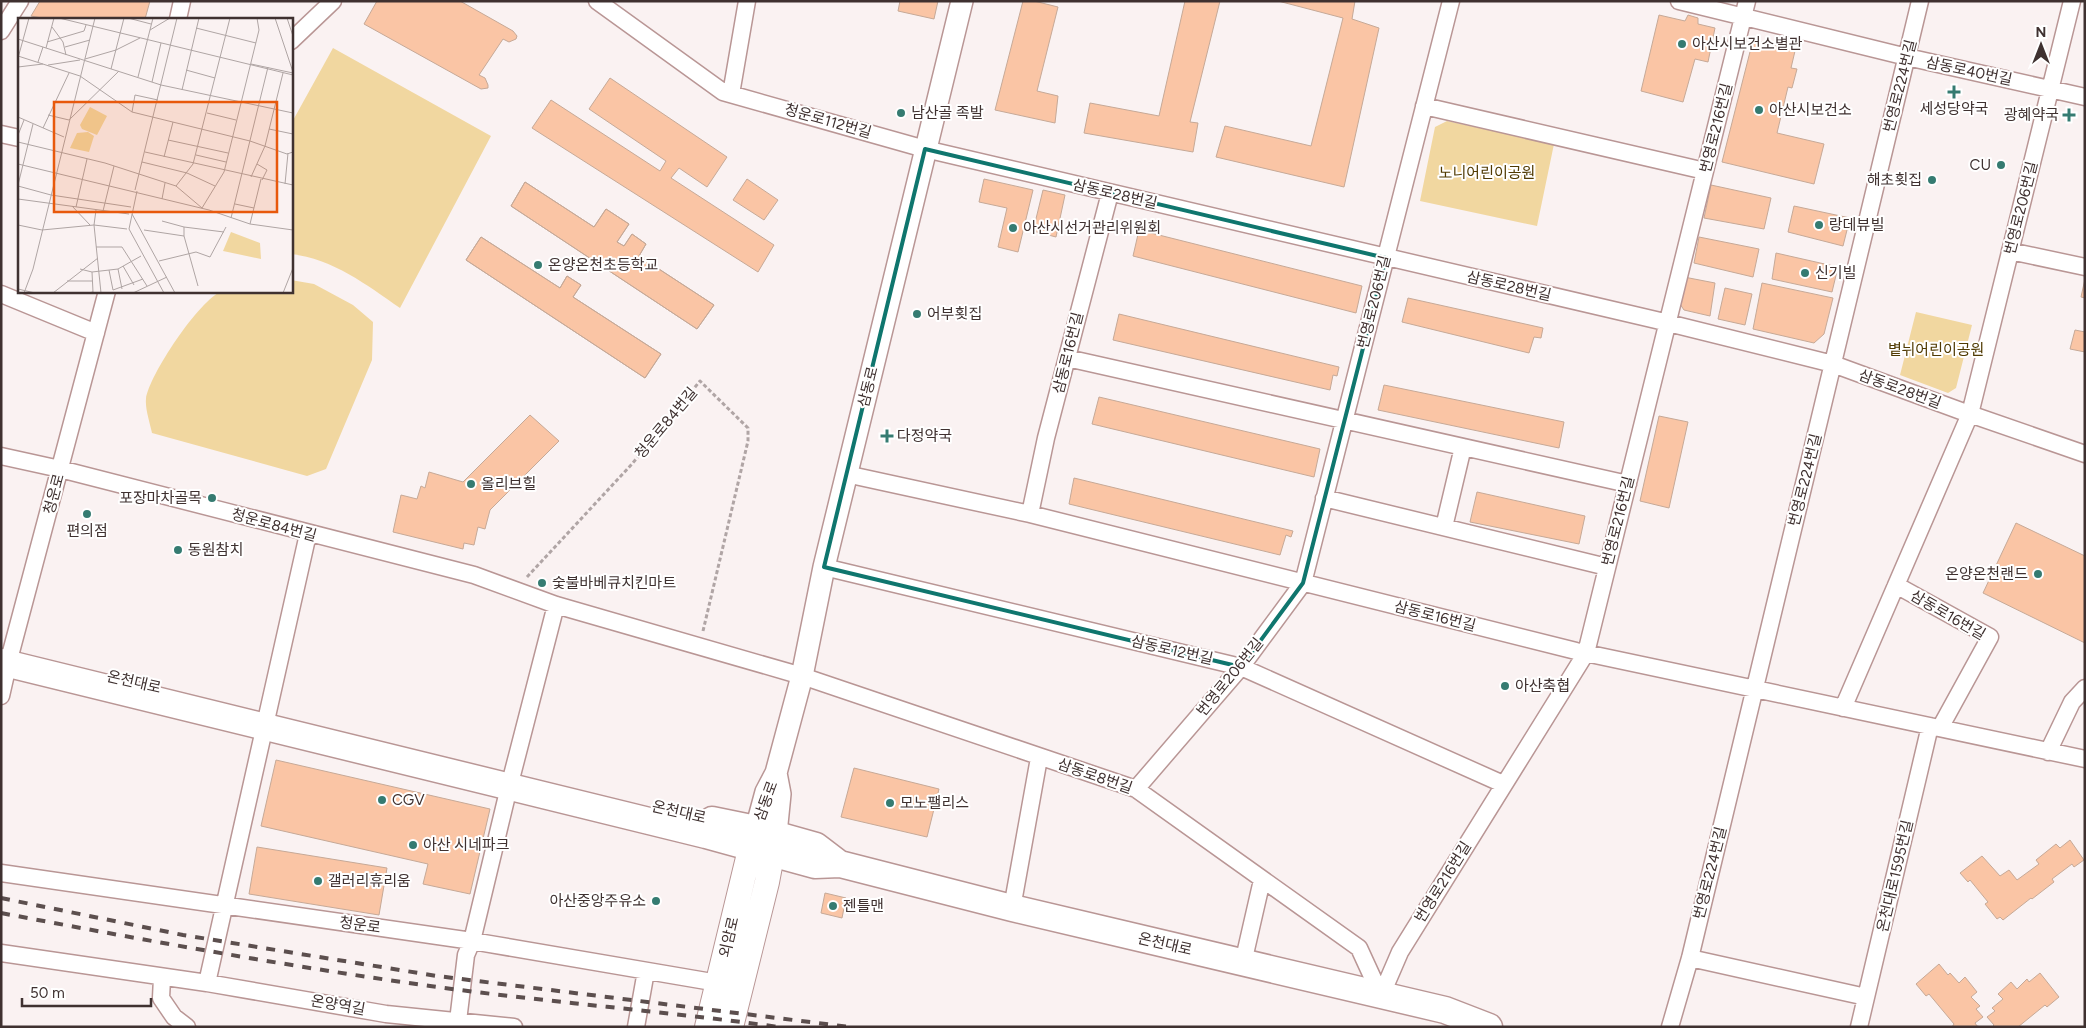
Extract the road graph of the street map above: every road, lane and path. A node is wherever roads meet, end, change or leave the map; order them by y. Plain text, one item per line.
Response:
1 (20, 1) edge
2 (182, 1) edge
3 (333, 1) edge
4 (596, 1) edge
5 (747, 1) edge
6 (962, 1) edge
7 (1451, 1) edge
8 (1679, 1) edge
9 (1920, 1) edge
10 (2072, 1) edge
11 (1745, 9) edge
12 (178, 18) edge
13 (1, 30) edge
14 (292, 40) edge
15 (1907, 57) junction
16 (2050, 88) junction
17 (731, 94) junction
18 (2085, 97) edge
19 (1424, 106) junction
20 (1, 134) edge
21 (18, 138) edge
22 (924, 149) junction
23 (1705, 171) junction
24 (1110, 193) junction
25 (2010, 251) junction
26 (1386, 258) junction
27 (2085, 267) edge
28 (107, 292) edge
29 (1, 294) edge
30 (1667, 323) junction
31 (96, 333) junction
32 (1067, 358) junction
33 (1833, 364) junction
34 (1970, 414) junction
35 (1344, 420) junction
36 (1463, 447) junction
37 (2085, 454) edge
38 (1, 456) edge
39 (60, 469) junction
40 (846, 474) junction
41 (1628, 484) junction
42 (1324, 498) junction
43 (1030, 514) junction
44 (1444, 527) junction
45 (308, 534) junction
46 (824, 567) junction
47 (1607, 567) junction
48 (1302, 583) junction
49 (1896, 586) junction
50 (515, 589) junction
51 (556, 605) junction
52 (700, 646) junction
53 (1586, 653) junction
54 (5, 657) edge
55 (1241, 667) junction
56 (802, 676) junction
57 (2085, 688) edge
58 (1754, 690) junction
59 (1, 696) edge
60 (1843, 708) junction
61 (266, 720) junction
62 (1935, 727) junction
63 (2048, 752) junction
64 (1039, 758) junction
65 (2085, 759) edge
66 (511, 779) junction
67 (1503, 784) junction
68 (1136, 789) junction
69 (764, 841) junction
70 (1, 872) edge
71 (1262, 880) junction
72 (224, 905) junction
73 (1012, 908) junction
74 (472, 941) junction
75 (1, 953) edge
76 (1690, 958) junction
77 (1243, 963) junction
78 (646, 971) junction
79 (162, 978) junction
80 (207, 983) junction
81 (718, 983) junction
82 (1381, 996) junction
83 (1866, 997) junction
84 (385, 1020) edge
85 (458, 1021) junction
86 (186, 1027) edge
87 (514, 1027) edge
88 (636, 1027) edge
89 (707, 1027) edge
90 (732, 1027) edge
91 (1489, 1027) edge
92 (1670, 1027) edge
93 (1858, 1027) edge

1 - 13 street
2 - 12 street
3 - 14 street
4 - 17 street, 청운로112번길
5 - 17 street
6 - 22 street, 삼동로
7 - 19 street, 번영로206번길
8 - 11 street, 삼동로40번길
9 - 15 street, 번영로224번길
10 - 16 street, 번영로206번길
11 - 15 street, 삼동로40번길
11 - 23 street, 번영로216번길
15 - 16 street, 삼동로40번길
15 - 33 street, 번영로224번길
16 - 18 street, 삼동로40번길
16 - 25 street, 번영로206번길
17 - 22 street, 청운로112번길
19 - 23 street
19 - 26 street, 번영로206번길
20 - 21 street
22 - 24 street, 삼동로28번길
22 - 40 street, 삼동로
23 - 30 street, 번영로216번길
24 - 26 street, 삼동로28번길
24 - 32 street, 삼동로16번길
25 - 27 street
25 - 34 street, 번영로206번길
26 - 30 street, 삼동로28번길
26 - 35 street, 번영로206번길
28 - 31 street, 청운로
29 - 31 street
30 - 33 street, 삼동로28번길
30 - 41 street, 번영로216번길
31 - 39 street, 청운로
32 - 35 street
32 - 43 street, 삼동로16번길
33 - 34 street, 삼동로28번길
33 - 58 street, 번영로224번길
34 - 37 street, 삼동로28번길
34 - 49 street, 삼동로16번길
35 - 36 street
35 - 42 street, 번영로206번길
36 - 41 street
36 - 44 street
38 - 39 street, 청운로84번길
39 - 45 street, 청운로84번길
39 - 54 street, 청운로
40 - 43 street, 삼동로16번길
40 - 46 street, 삼동로
41 - 47 street, 번영로216번길
42 - 44 street
42 - 48 street, 번영로206번길
43 - 48 street, 삼동로16번길
44 - 47 street
45 - 50 street, 청운로84번길
45 - 61 street
46 - 55 street, 삼동로12번길
46 - 56 street, 삼동로
47 - 53 street, 번영로216번길
48 - 53 street, 삼동로16번길
48 - 55 street, 번영로206번길
49 - 60 street, 삼동로16번길
49 - 62 street, 삼동로16번길
50 - 51 street, 청운로84번길
50 - 52 path, 청운로84번길
51 - 52 street, 청운로84번길
51 - 66 street
52 - 56 street, 청운로84번길
53 - 58 street, 삼동로16번길
53 - 67 street, 번영로216번길
54 - 59 street, 청운로
54 - 61 main road, 온천대로
55 - 67 street, 삼동로12번길
55 - 68 street, 번영로206번길
56 - 64 street, 삼동로8번길
56 - 69 street, 삼동로
57 - 63 street
58 - 60 street, 삼동로16번길
58 - 76 street, 번영로224번길
60 - 62 street, 삼동로16번길
61 - 66 main road, 온천대로
61 - 72 street
62 - 63 street, 삼동로16번길
62 - 83 street, 온천대로1595번길
63 - 65 street, 삼동로16번길
64 - 68 street, 삼동로8번길
64 - 73 street
66 - 69 main road, 온천대로
66 - 74 street
67 - 82 street, 번영로216번길
68 - 71 street, 삼동로8번길
69 - 73 main road, 온천대로
69 - 81 main road, 외암로
69 - 90 main road, 외암로
70 - 72 street, 청운로
71 - 77 street
71 - 82 street, 삼동로8번길
72 - 74 street, 청운로
72 - 80 street
73 - 77 main road, 온천대로
74 - 78 street, 청운로
74 - 85 street
75 - 79 street, 온양역길
76 - 83 street
76 - 92 street, 번영로224번길
77 - 82 main road, 온천대로
78 - 81 street, 청운로
78 - 88 street
79 - 80 street, 온양역길
79 - 86 street
80 - 84 street, 온양역길
81 - 89 main road, 외암로
82 - 91 main road, 온천대로
83 - 93 street, 온천대로1595번길
84 - 85 street, 온양역길
85 - 87 street, 온양역길

